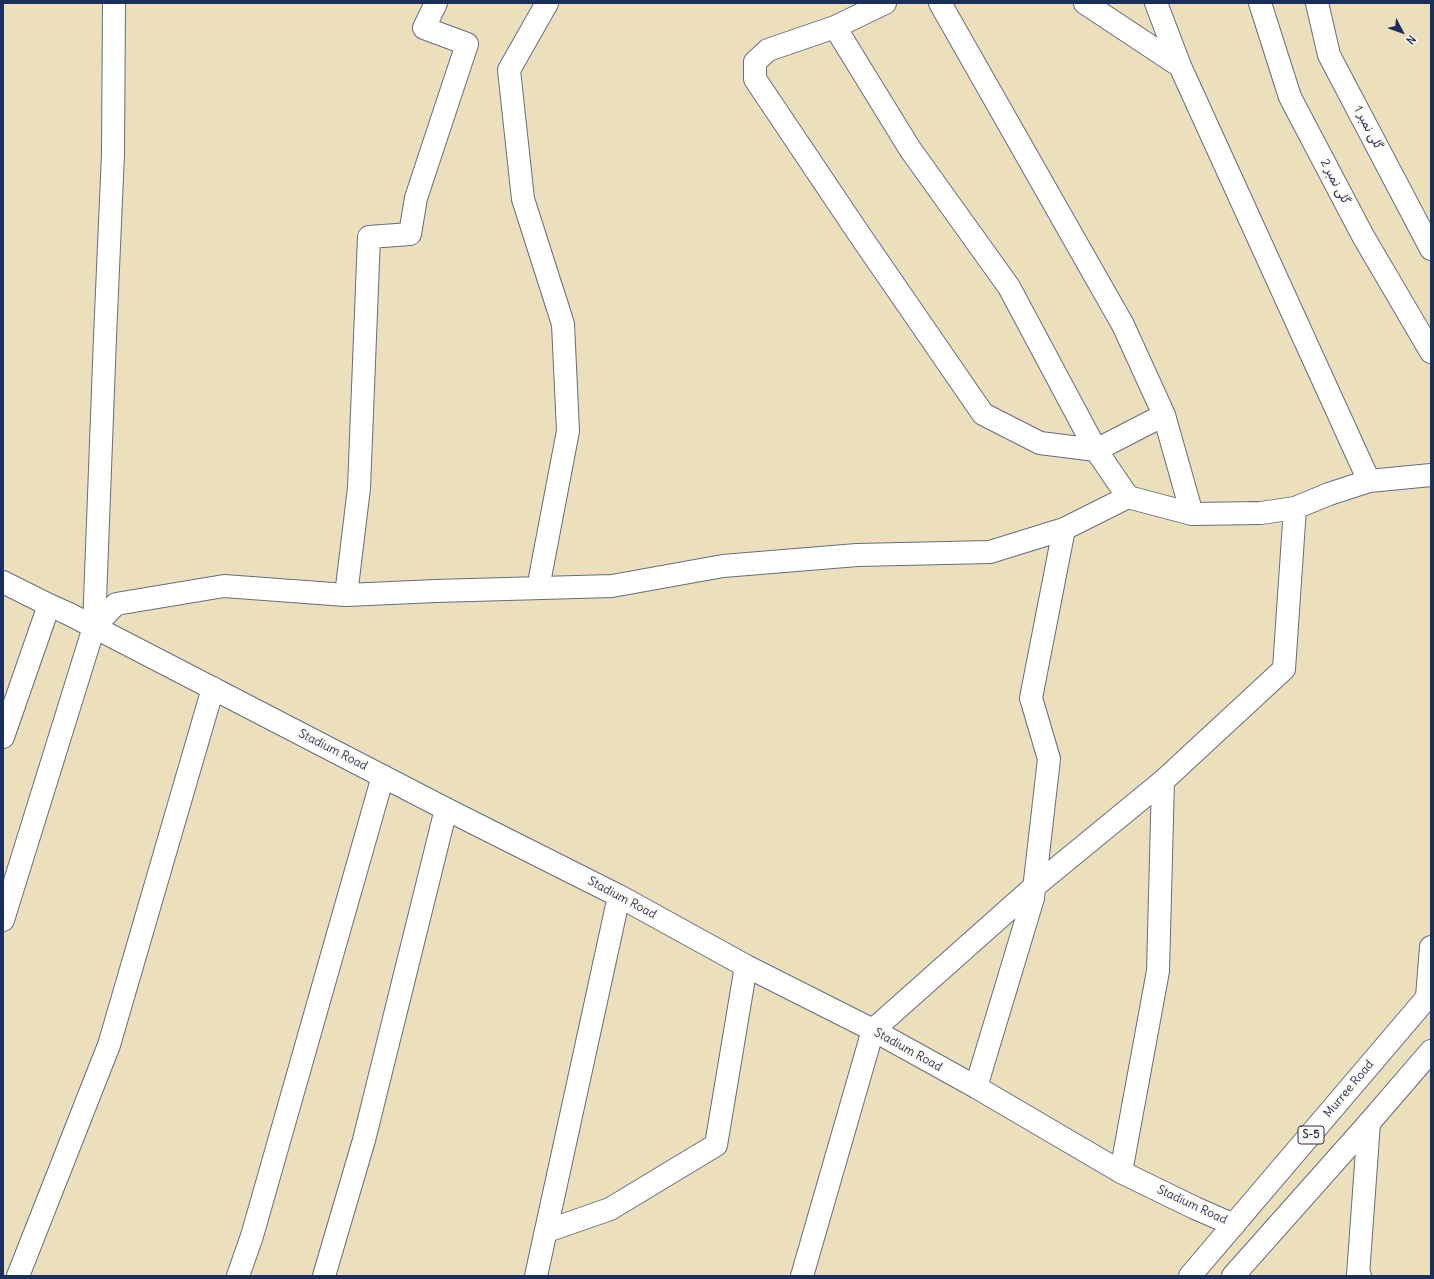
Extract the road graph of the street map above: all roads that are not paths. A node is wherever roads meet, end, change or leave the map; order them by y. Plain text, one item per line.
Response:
1 (114, 3) edge
2 (436, 3) edge
3 (547, 3) edge
4 (885, 3) edge
5 (940, 3) edge
6 (1085, 3) edge
7 (1156, 3) edge
8 (1260, 3) edge
9 (1317, 3) edge
10 (836, 27) junction
11 (1180, 66) junction
12 (1431, 249) edge
13 (1431, 352) edge
14 (1164, 415) junction
15 (1096, 450) junction
16 (1431, 475) edge
17 (1369, 480) junction
18 (1128, 497) junction
19 (1295, 508) junction
20 (1192, 514) junction
21 (1064, 529) junction
22 (3, 582) edge
23 (538, 588) junction
24 (346, 595) junction
25 (49, 606) junction
26 (94, 627) junction
27 (212, 688) junction
28 (3, 737) edge
29 (384, 776) junction
30 (1163, 780) junction
31 (446, 809) junction
32 (1035, 886) junction
33 (619, 896) junction
34 (3, 920) edge
35 (1431, 947) edge
36 (746, 966) junction
37 (1429, 995) edge
38 (873, 1030) junction
39 (1431, 1051) edge
40 (976, 1088) junction
41 (1369, 1124) junction
42 (1121, 1172) junction
43 (1234, 1225) junction
44 (547, 1231) junction
45 (18, 1276) edge
46 (238, 1276) edge
47 (324, 1276) edge
48 (536, 1276) edge
49 (802, 1276) edge
50 (1190, 1276) edge
51 (1233, 1276) edge
52 (1360, 1276) edge

1 - 26 street
2 - 24 street
3 - 23 street
4 - 10 street
5 - 14 street
6 - 11 street
7 - 11 street
8 - 13 street, گلی نمبر 2
9 - 12 street, گلی نمبر 1
10 - 15 street
10 - 15 street
11 - 17 street
14 - 15 street
14 - 20 street
15 - 18 street
16 - 17 street
17 - 19 street
18 - 20 street
18 - 21 street
19 - 20 street
19 - 30 street
21 - 23 street
21 - 32 street
22 - 25 street, Stadium Road
23 - 24 street
24 - 26 street
25 - 26 street, Stadium Road
25 - 28 street
26 - 27 street, Stadium Road
26 - 34 street
27 - 29 street, Stadium Road
27 - 45 street
29 - 31 street, Stadium Road
29 - 46 street
30 - 32 street
30 - 42 street
31 - 33 street, Stadium Road
31 - 47 street
32 - 38 street
32 - 40 street
33 - 36 street, Stadium Road
33 - 44 street
35 - 37 street
36 - 38 street, Stadium Road
36 - 44 street
37 - 43 street, Murree Road / S-5
38 - 40 street, Stadium Road
38 - 49 street
39 - 41 street
40 - 42 street, Stadium Road
41 - 51 street
41 - 52 street
42 - 43 street, Stadium Road
43 - 50 street, Murree Road / S-5
44 - 48 street

